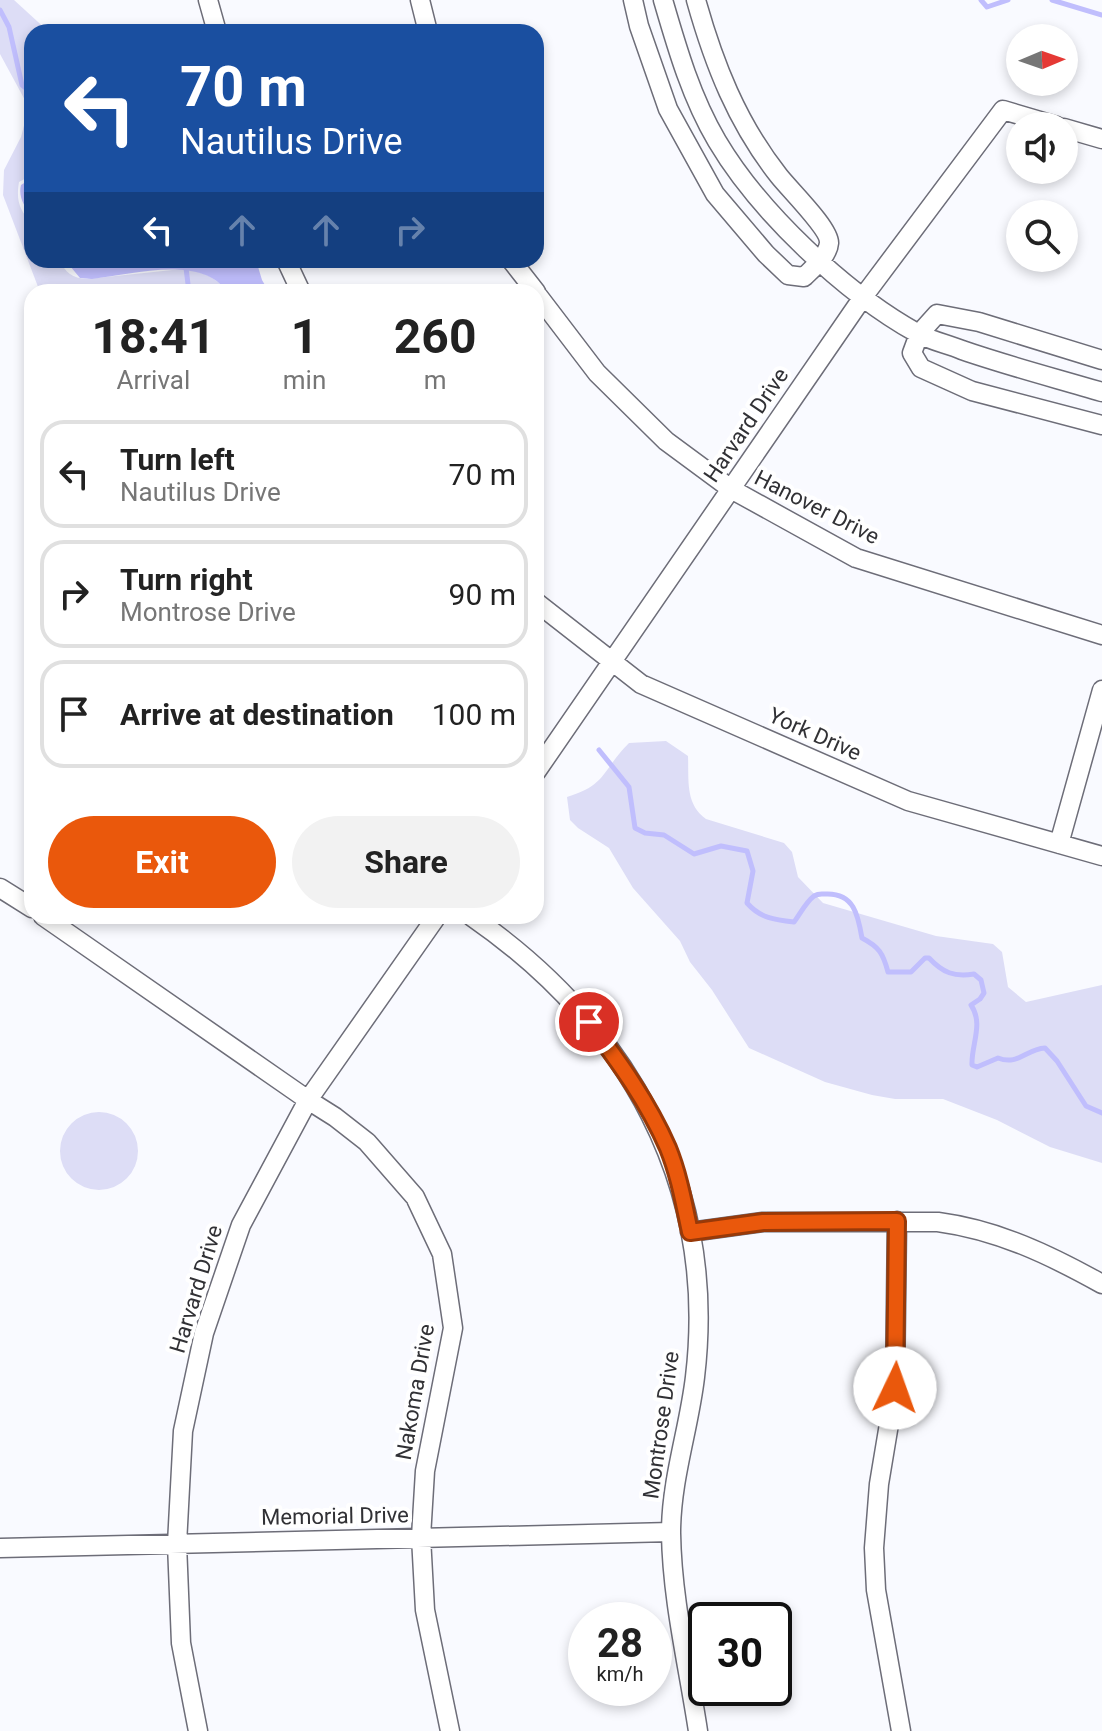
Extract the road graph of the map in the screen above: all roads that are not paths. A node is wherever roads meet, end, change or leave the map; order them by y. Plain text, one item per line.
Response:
1 (208, 0) edge
2 (420, 0) edge
3 (633, 0) edge
4 (663, 0) edge
5 (696, 0) edge
6 (215, 24) edge
7 (426, 24) edge
8 (1010, 112) edge
9 (1078, 132) edge
10 (1102, 139) edge
11 (821, 261) junction
12 (517, 268) edge
13 (530, 284) edge
14 (863, 297) junction
15 (544, 303) edge
16 (919, 334) junction
17 (1102, 360) edge
18 (1102, 392) edge
19 (1102, 425) edge
20 (731, 489) junction
21 (544, 608) edge
22 (1102, 635) edge
23 (613, 661) junction
24 (1102, 690) edge
25 (544, 760) edge
26 (1059, 844) junction
27 (1102, 856) edge
28 (0, 888) edge
29 (24, 903) edge
30 (55, 924) edge
31 (431, 924) edge
32 (483, 924) edge
33 (308, 1100) junction
34 (897, 1221) junction
35 (690, 1232) junction
36 (1102, 1284) edge
37 (671, 1532) junction
38 (421, 1537) junction
39 (177, 1544) junction
40 (0, 1548) edge
41 (198, 1731) edge
42 (450, 1731) edge
43 (698, 1731) edge
44 (901, 1731) edge

1 - 6 street
2 - 7 street
3 - 11 street
4 - 11 street
5 - 11 street
8 - 14 street, Harvard Drive
9 - 10 street
11 - 14 street
12 - 13 street, Hanover Drive
14 - 16 street
14 - 20 street, Harvard Drive
15 - 20 street, Hanover Drive
16 - 17 street
16 - 18 street
16 - 19 street
20 - 22 street, Hanover Drive
20 - 23 street, Harvard Drive
21 - 23 street, York Drive
23 - 25 street, Harvard Drive
23 - 26 street, York Drive
24 - 26 street
26 - 27 street, York Drive
28 - 29 street
30 - 33 street, Nakoma Drive
31 - 33 street, Harvard Drive
32 - 35 street, Montrose Drive
33 - 38 street, Nakoma Drive
33 - 39 street, Harvard Drive
34 - 35 street
34 - 36 street
34 - 44 street
35 - 37 street, Montrose Drive
37 - 38 street, Memorial Drive
37 - 43 street, Montrose Drive
38 - 39 street, Memorial Drive
38 - 42 street, Nakoma Drive
39 - 40 street, Memorial Drive
39 - 41 street, Harvard Drive

